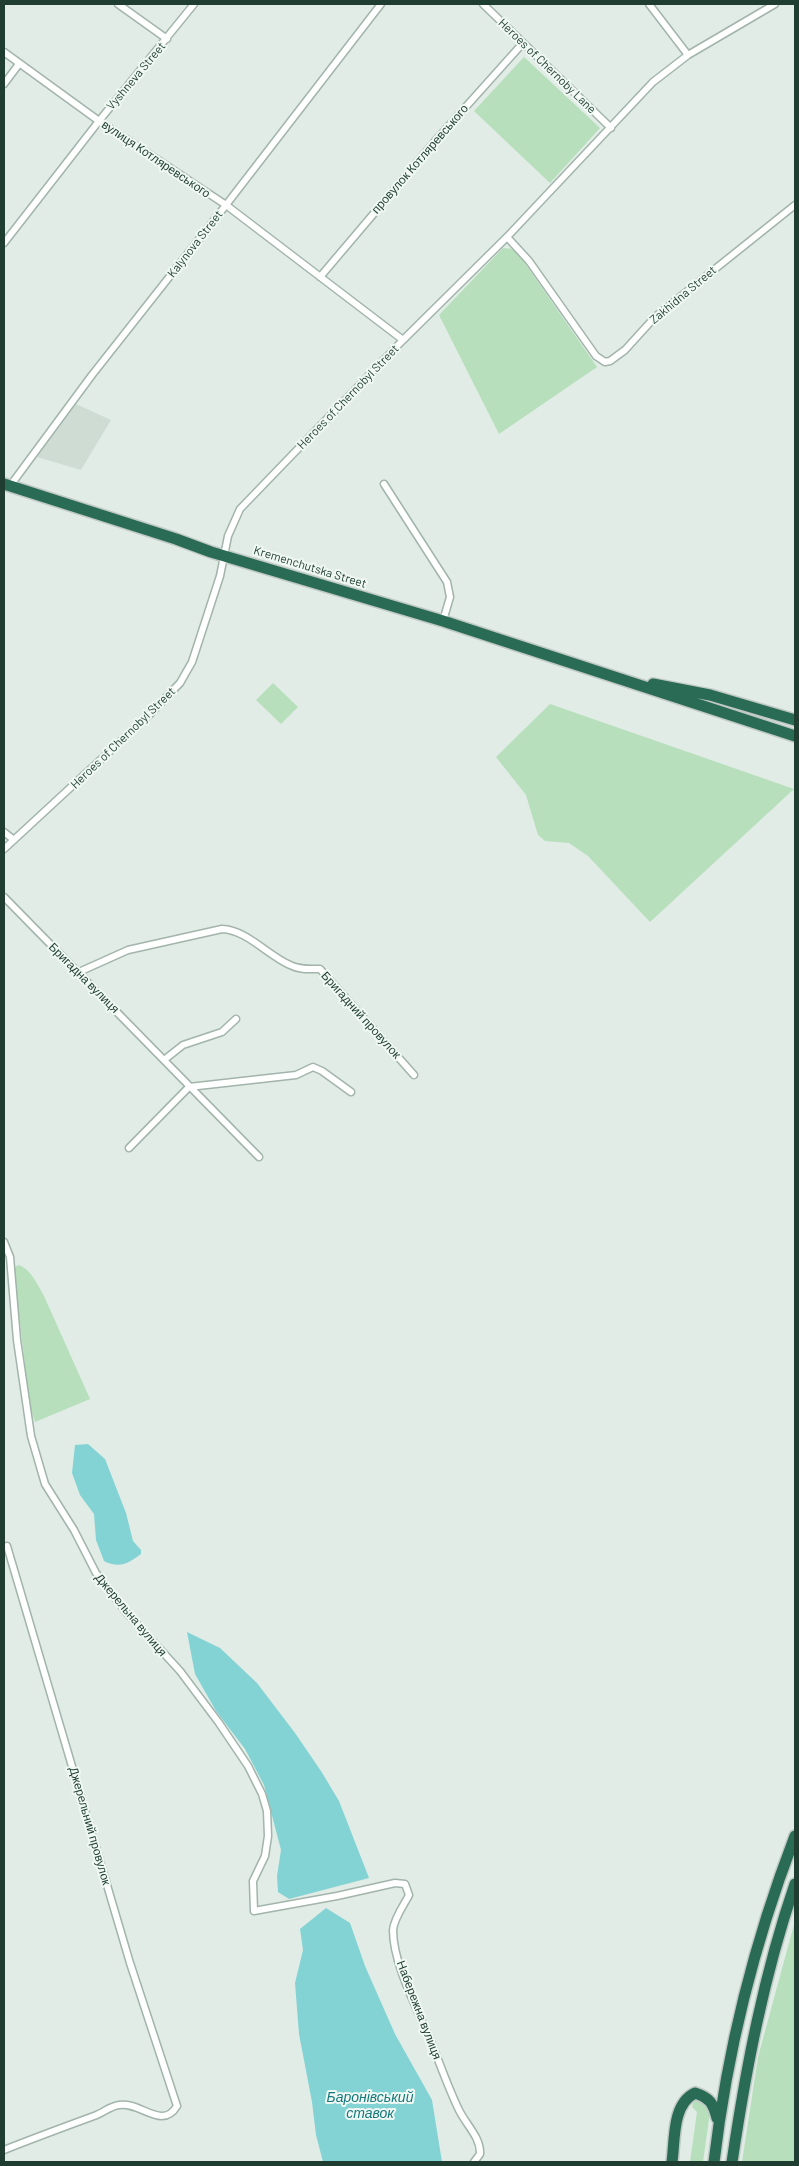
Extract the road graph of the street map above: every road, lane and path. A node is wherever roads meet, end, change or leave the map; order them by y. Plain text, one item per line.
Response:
1 (118, 4) edge
2 (194, 4) edge
3 (381, 4) edge
4 (483, 4) edge
5 (649, 4) edge
6 (774, 4) edge
7 (166, 39) junction
8 (523, 43) junction
9 (4, 52) edge
10 (688, 55) junction
11 (19, 64) junction
12 (4, 84) edge
13 (99, 120) junction
14 (611, 128) junction
15 (226, 205) junction
16 (795, 205) edge
17 (507, 237) junction
18 (4, 243) edge
19 (320, 277) junction
20 (403, 340) junction
21 (384, 484) dead end
22 (7, 485) edge
23 (224, 556) junction
24 (444, 621) junction
25 (610, 675) junction
26 (795, 720) edge
27 (795, 736) edge
28 (4, 832) edge
29 (14, 840) junction
30 (4, 849) edge
31 (4, 897) edge
32 (79, 972) junction
33 (236, 1019) dead end
34 (164, 1060) junction
35 (414, 1075) dead end
36 (190, 1087) junction
37 (351, 1092) dead end
38 (129, 1148) dead end
39 (259, 1157) dead end
40 (4, 1242) edge
41 (7, 1546) dead end
42 (795, 1836) edge
43 (795, 1884) edge
44 (254, 1911) joint
45 (719, 2122) junction
46 (4, 2150) edge
47 (474, 2162) edge
48 (672, 2162) edge
49 (714, 2162) edge
50 (732, 2162) edge

1 - 7 street
2 - 7 street, Vyshneva Street
3 - 15 street, Kalynova Street
4 - 8 street, Heroes of Chernoby Lane
5 - 10 street
6 - 10 street, Heroes of Chernobyl Street
7 - 13 street, Vyshneva Street
8 - 14 street, Heroes of Chernoby Lane
8 - 19 street, провулок Котляревського
9 - 11 street, вулиця Котляревського
10 - 14 street, Heroes of Chernobyl Street
11 - 12 street
11 - 13 street, вулиця Котляревського
13 - 15 street, вулиця Котляревського
13 - 18 street, Vyshneva Street
14 - 17 street, Heroes of Chernobyl Street
15 - 19 street, вулиця Котляревського
15 - 22 street, Kalynova Street
16 - 17 street, Zakhidna Street
17 - 20 street, Heroes of Chernobyl Street
19 - 20 street, вулиця Котляревського
20 - 23 street, Heroes of Chernobyl Street
21 - 24 street
22 - 23 highway, Kremenchutska Street
23 - 24 highway, Kremenchutska Street
23 - 29 street, Heroes of Chernobyl Street
24 - 25 highway, Kremenchutska Street
25 - 26 highway
25 - 27 highway
28 - 29 street
29 - 30 street, Heroes of Chernobyl Street
31 - 32 street, Бригадна вулиця
32 - 34 street, Бригадна вулиця
32 - 35 street, Бригадний провулок
33 - 34 street
34 - 36 street, Бригадна вулиця
36 - 37 street
36 - 38 street
36 - 39 street, Бригадна вулиця
40 - 44 street, Джерельна вулиця
41 - 46 street, Джерельний провулок
42 - 45 highway
43 - 50 highway
44 - 47 street, Набережна вулиця
45 - 48 highway
45 - 49 highway

